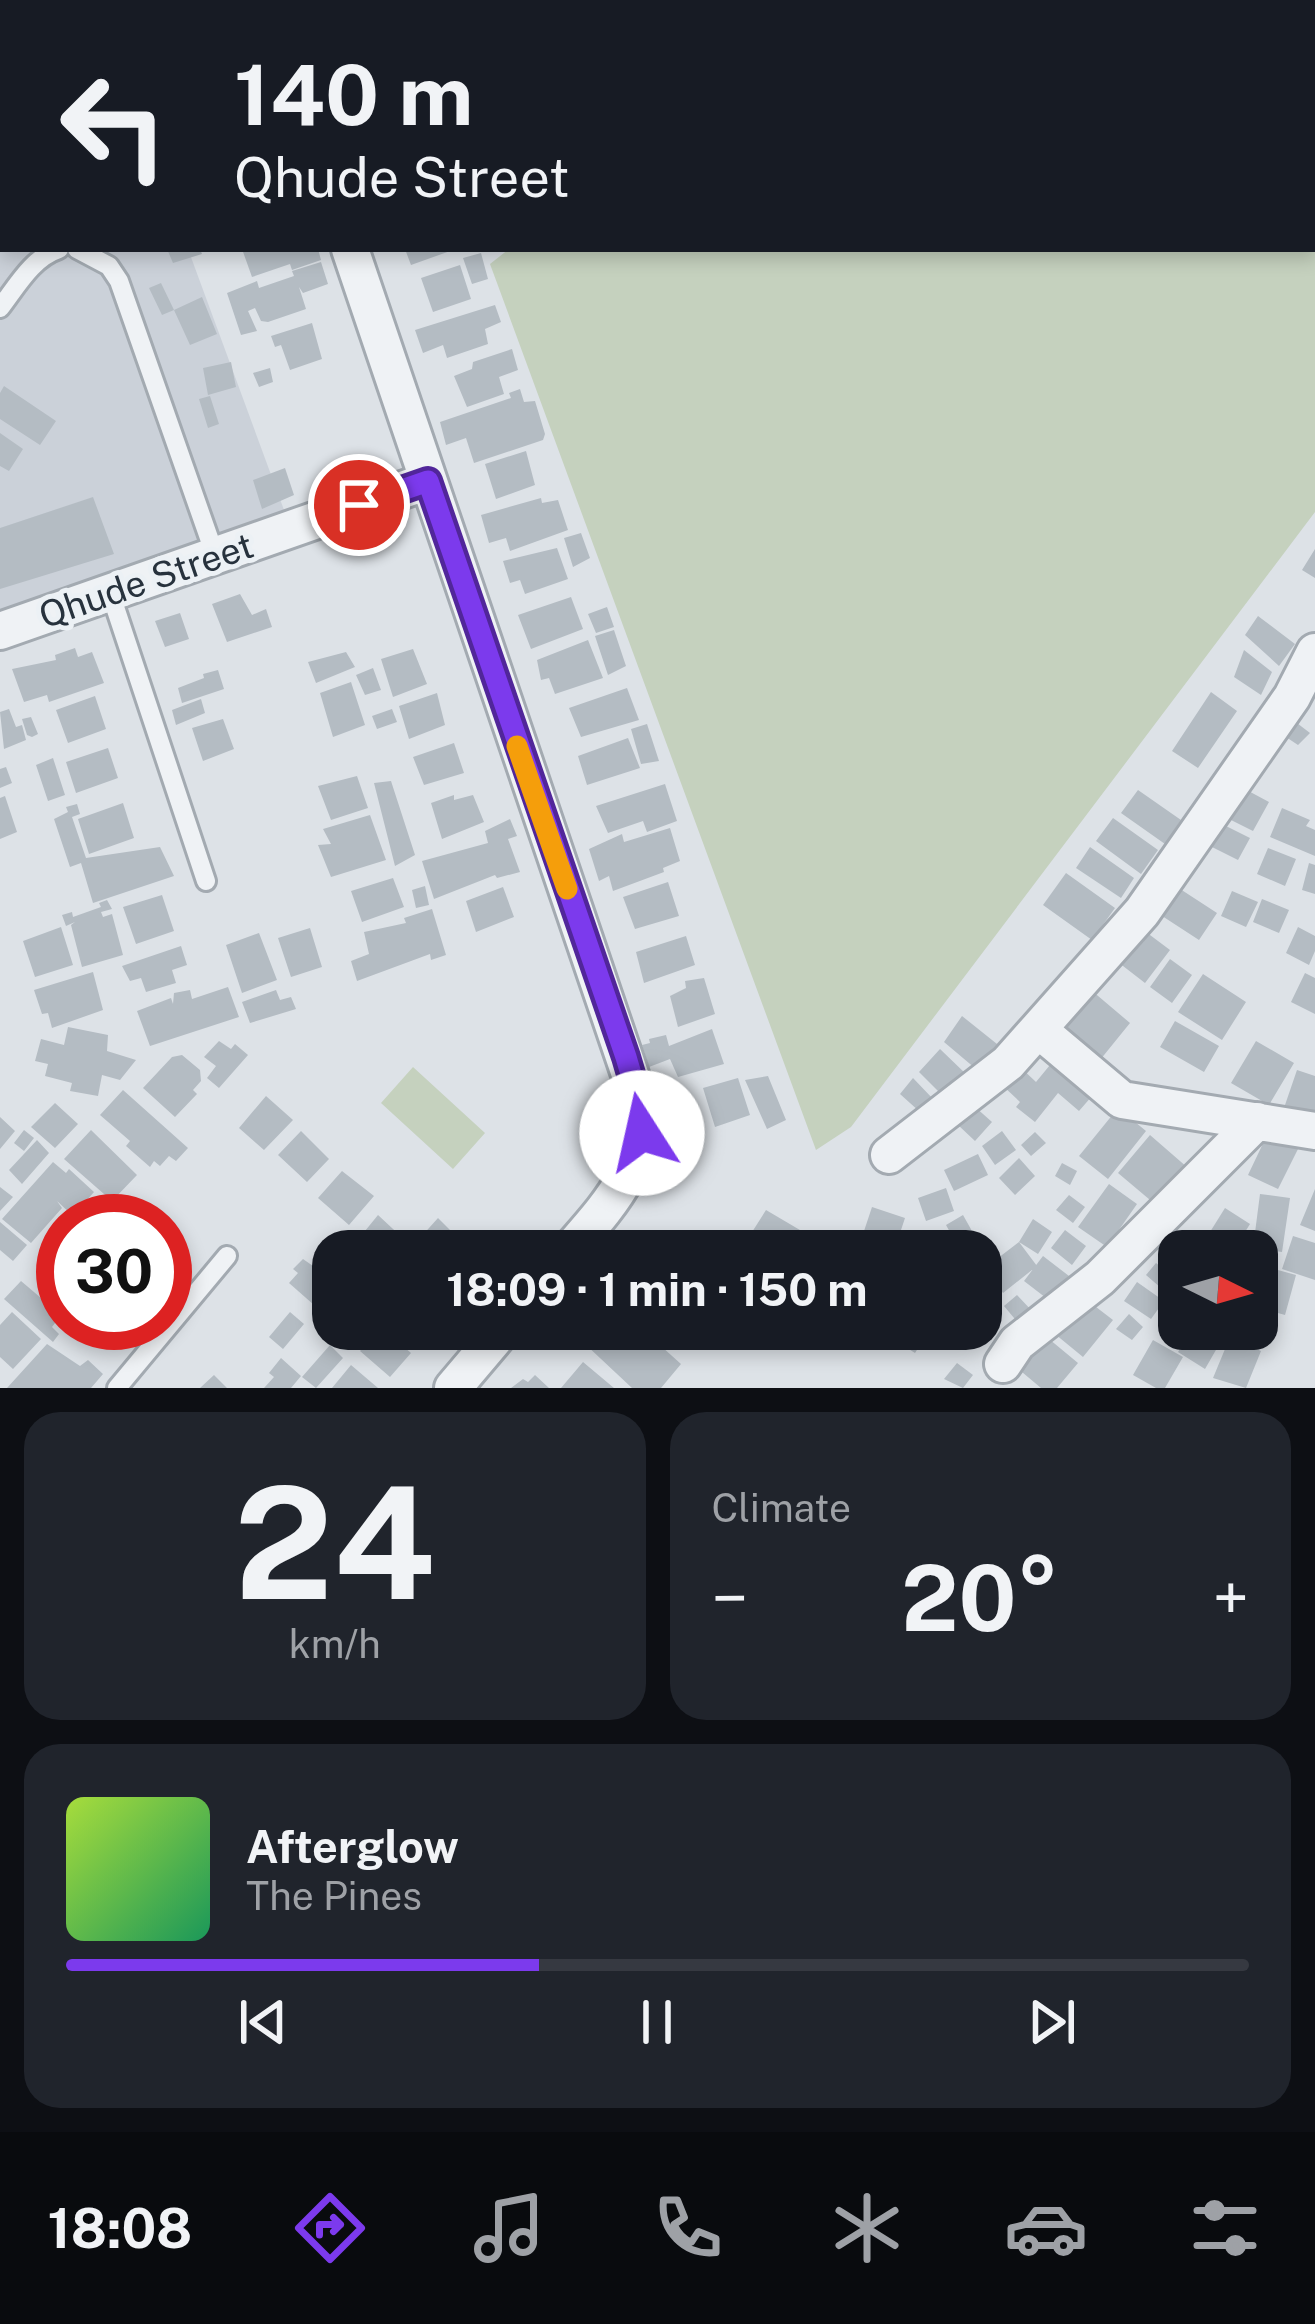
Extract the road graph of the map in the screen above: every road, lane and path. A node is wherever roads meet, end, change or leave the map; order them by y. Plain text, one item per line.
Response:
1 (49, 252) edge
2 (86, 252) edge
3 (351, 252) edge
4 (0, 308) edge
5 (428, 481) junction
6 (215, 555) junction
7 (110, 592) junction
8 (0, 631) edge
9 (1315, 652) edge
10 (206, 880) dead end
11 (1040, 1031) junction
12 (1257, 1121) junction
13 (1315, 1131) edge
14 (889, 1155) dead end
15 (587, 1230) edge
16 (227, 1256) dead end
17 (485, 1350) edge
18 (1003, 1364) dead end
19 (117, 1388) edge
20 (453, 1388) edge

1 - 4 lane
2 - 6 lane
3 - 5 street
5 - 6 street, Qhude Street
5 - 15 street
6 - 7 street, Qhude Street
7 - 8 street, Qhude Street
7 - 10 lane
9 - 11 street
11 - 12 street
11 - 14 street
12 - 13 street
12 - 18 street
16 - 19 lane
17 - 20 street

